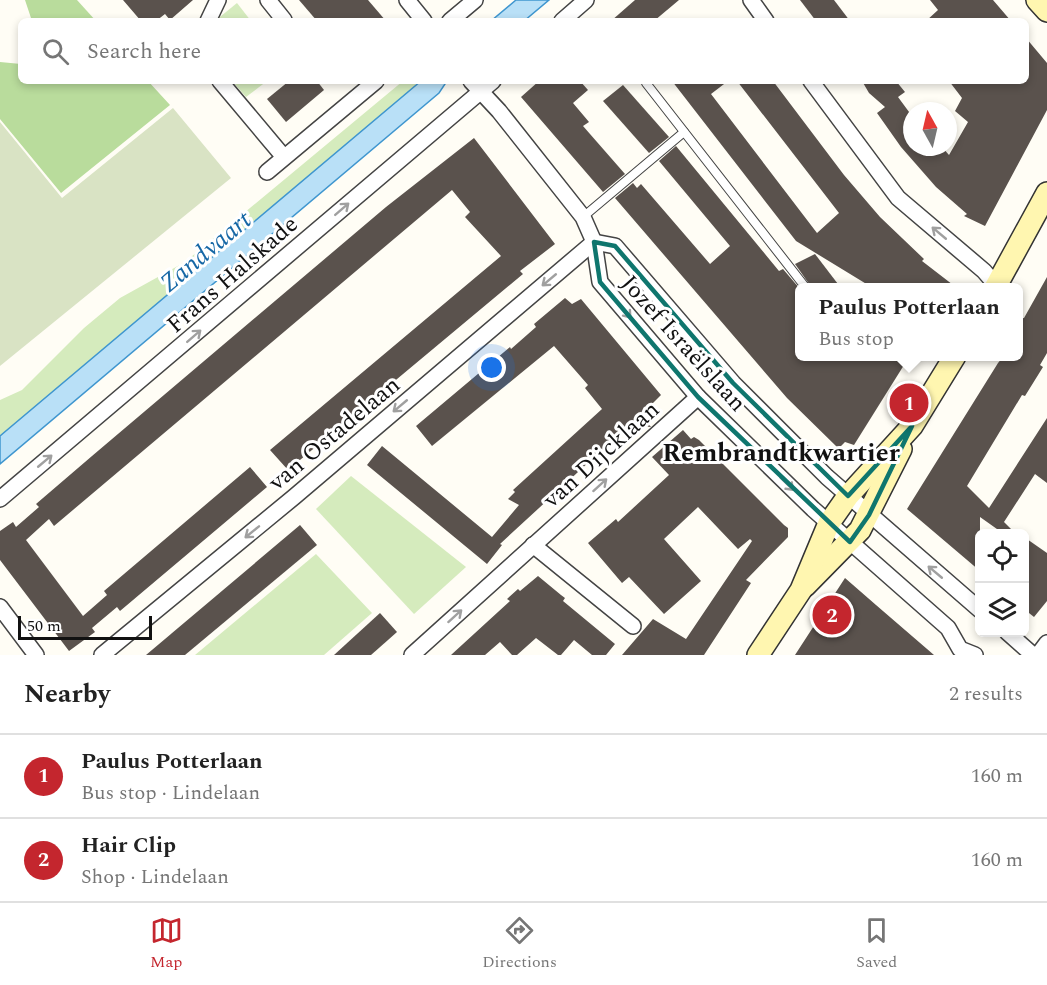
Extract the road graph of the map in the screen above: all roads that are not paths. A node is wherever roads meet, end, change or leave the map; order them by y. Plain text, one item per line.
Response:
1 (218, 0) edge
2 (268, 0) edge
3 (406, 0) edge
4 (475, 0) edge
5 (586, 0) edge
6 (751, 0) edge
7 (1037, 0) edge
8 (1047, 11) edge
9 (212, 18) edge
10 (282, 18) edge
11 (421, 18) edge
12 (454, 18) edge
13 (565, 18) edge
14 (764, 18) edge
15 (223, 84) edge
16 (372, 84) edge
17 (647, 84) edge
18 (813, 84) edge
19 (475, 86) edge
20 (684, 132) junction
21 (283, 156) junction
22 (267, 172) dead end
23 (1047, 193) edge
24 (583, 217) junction
25 (594, 242) junction
26 (991, 281) edge
27 (802, 283) edge
28 (953, 361) edge
29 (698, 398) junction
30 (912, 426) junction
31 (848, 496) junction
32 (0, 499) edge
33 (869, 515) junction
34 (829, 523) junction
35 (850, 542) junction
36 (533, 545) junction
37 (801, 590) junction
38 (975, 605) edge
39 (0, 607) edge
40 (633, 626) dead end
41 (1011, 637) edge
42 (1047, 643) edge
43 (958, 652) edge
44 (36, 655) edge
45 (102, 655) edge
46 (412, 655) edge
47 (758, 655) edge
48 (975, 655) edge
49 (1033, 655) edge
50 (1038, 655) edge

1 - 9 street
2 - 10 street
3 - 11 street
4 - 12 street
5 - 13 street
6 - 14 street
7 - 8 main road
15 - 21 street
16 - 21 street
17 - 20 lane
26 -> 18 street
19 - 24 street, Jozef Israëlslaan
32 -> 19 street, Frans Halskade
20 - 24 lane
20 - 27 lane
21 - 22 street
23 - 26 main road
24 - 25 street, Jozef Israëlslaan
25 -> 29 street, Jozef Israëlslaan
25 - 31 street, Jozef Israëlslaan
25 -> 45 street, van Ostadelaan
28 - 30 main road
29 -> 34 street, Jozef Israëlslaan
36 -> 29 street, van Dijcklaan
30 - 31 main road
30 - 33 main road
31 - 33 street, Jozef Israëlslaan
31 - 34 main road
33 - 35 main road
38 -> 33 street, Jozef Israëlslaan
34 - 35 street, Jozef Israëlslaan
34 - 37 main road
35 - 37 main road
35 - 43 street, Jozef Israëlslaan
36 - 40 street
46 -> 36 street, van Dijcklaan
37 - 47 main road
39 - 44 street
41 - 49 street
42 - 50 street
43 - 48 street, Jozef Israëlslaan

